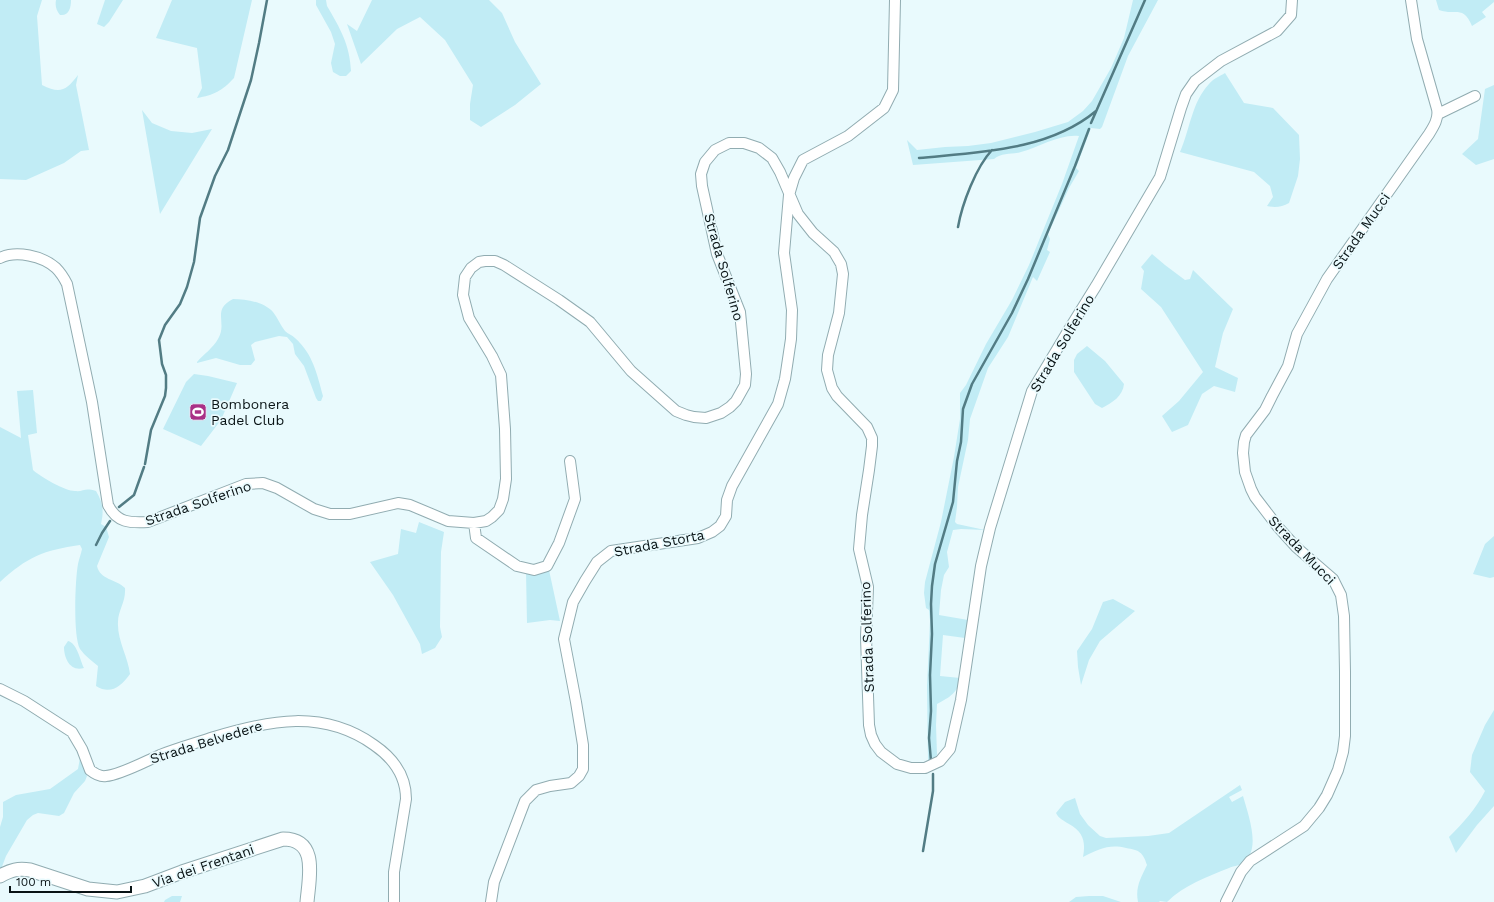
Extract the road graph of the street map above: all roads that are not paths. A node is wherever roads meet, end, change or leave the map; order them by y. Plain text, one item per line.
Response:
1 (895, 0) edge
2 (1292, 0) edge
3 (1411, 0) edge
4 (1475, 96) dead end
5 (1438, 114) junction
6 (789, 195) junction
7 (0, 258) edge
8 (570, 461) dead end
9 (474, 523) junction
10 (0, 689) edge
11 (0, 876) edge
12 (307, 902) edge
13 (394, 902) edge
14 (492, 902) edge
15 (1226, 902) edge

1 - 6 street
2 - 6 street, Strada Solferino
3 - 5 street
4 - 5 street
5 - 15 street, Strada Mucci
6 - 9 street, Strada Solferino
6 - 14 street, Strada Storta
7 - 9 street, Strada Solferino
8 - 9 street
10 - 13 street, Strada Belvedere
11 - 12 main road, Via dei Frentani

